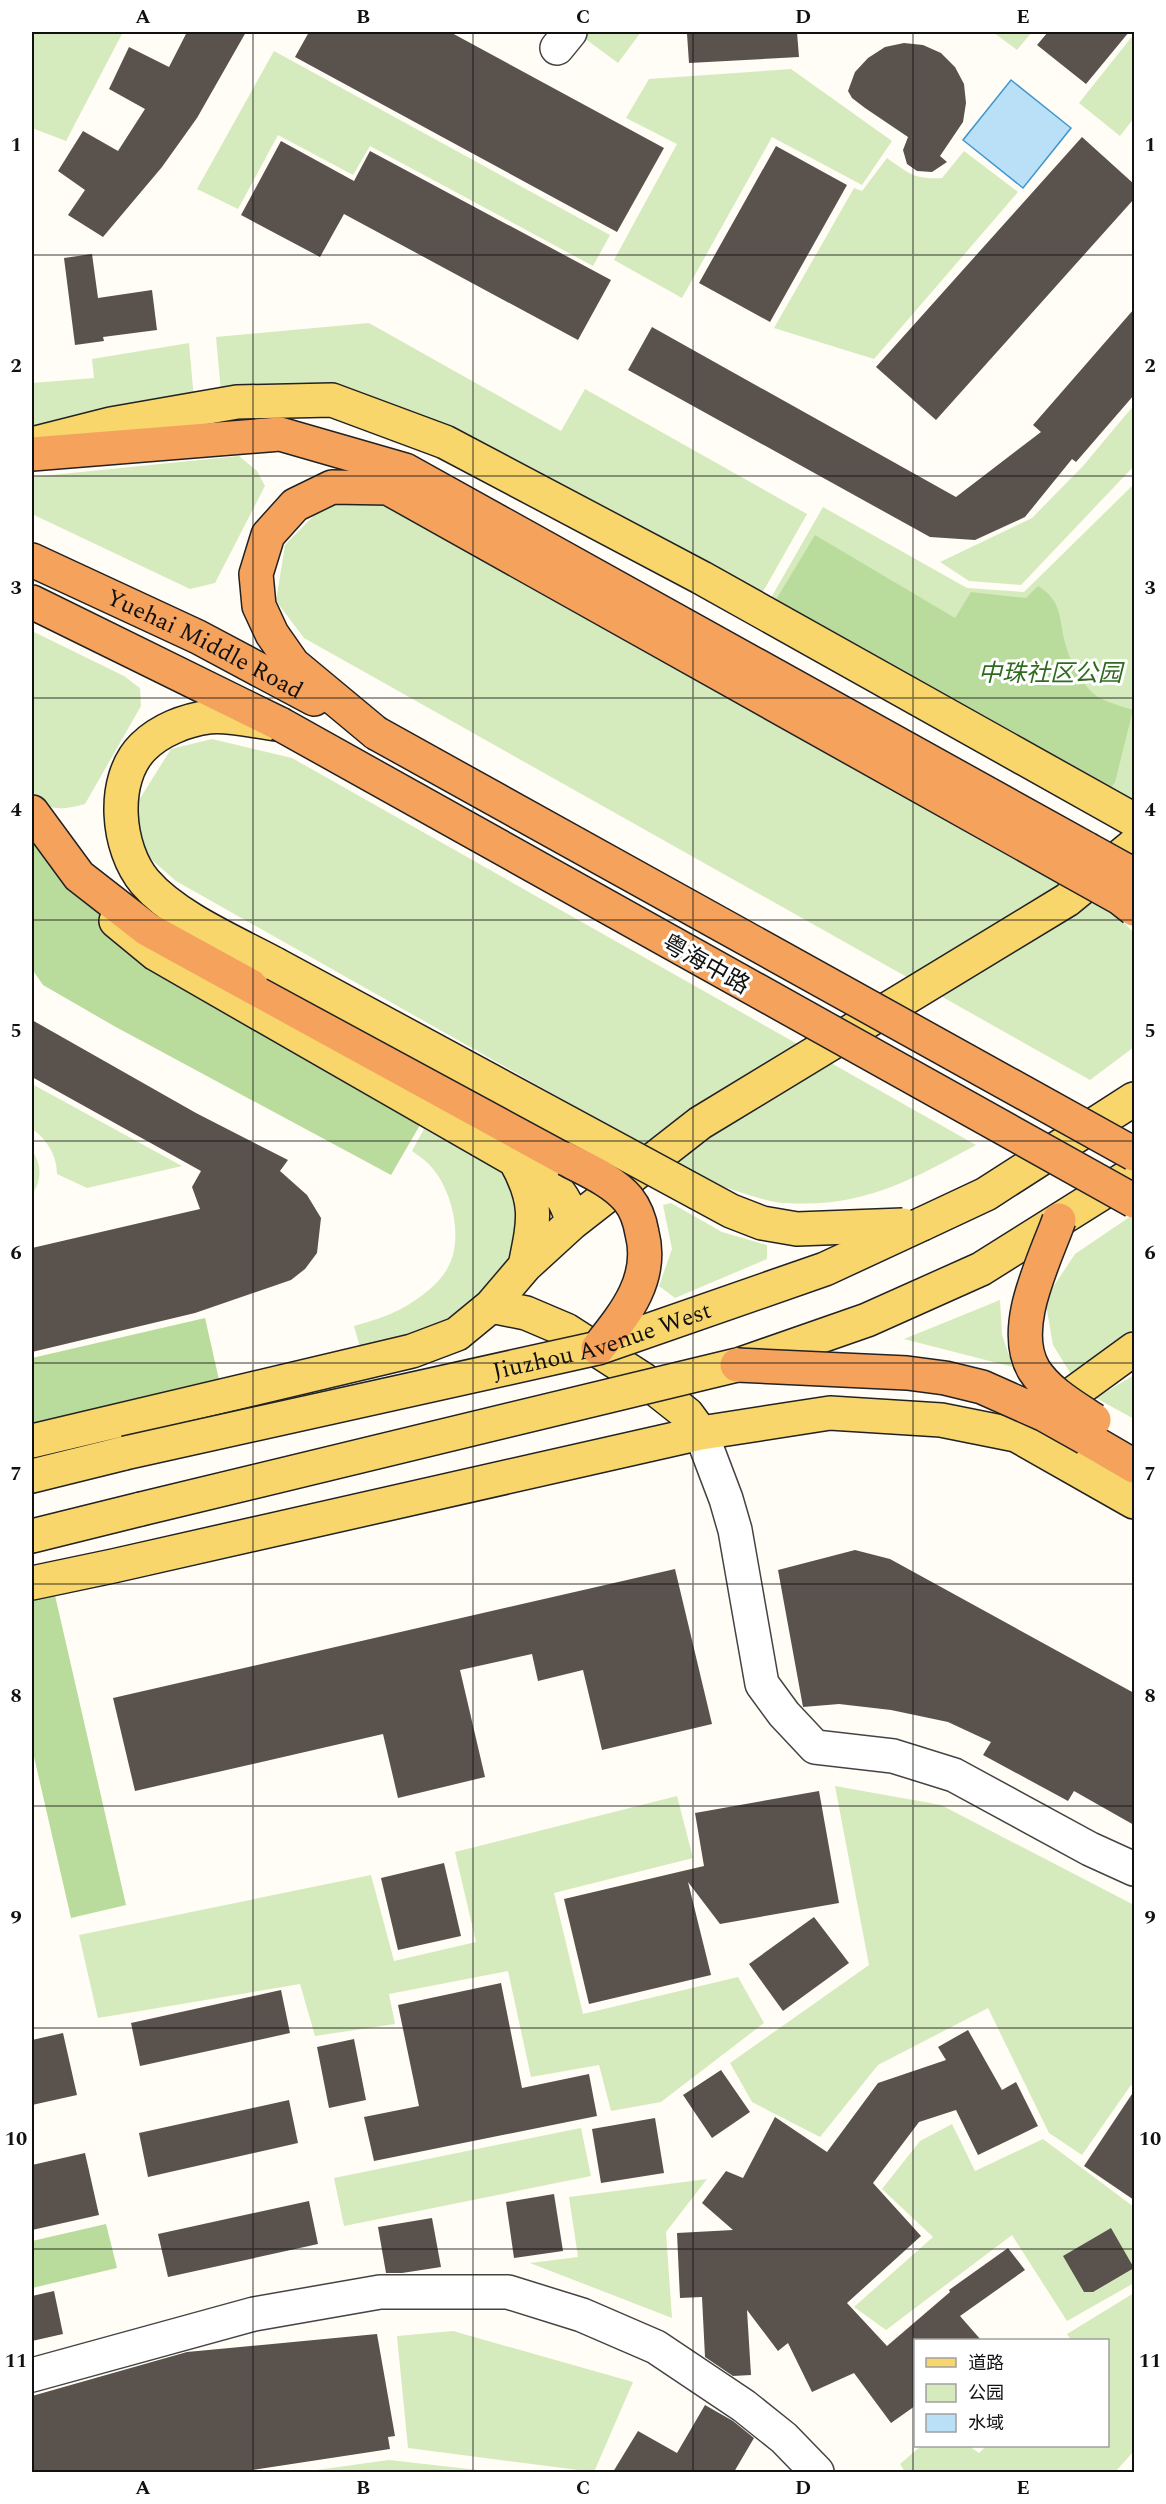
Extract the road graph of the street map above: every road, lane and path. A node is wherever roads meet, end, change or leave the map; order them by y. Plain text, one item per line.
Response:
1 (32, 444) edge
2 (32, 454) edge
3 (32, 560) edge
4 (32, 602) edge
5 (280, 724) junction
6 (376, 733) junction
7 (32, 812) edge
8 (1134, 820) edge
9 (1134, 845) edge
10 (1078, 859) junction
11 (1134, 875) edge
12 (79, 876) junction
13 (1134, 909) edge
14 (1134, 1099) edge
15 (1134, 1154) edge
16 (516, 1162) junction
17 (1134, 1173) edge
18 (1134, 1201) edge
19 (1059, 1220) junction
20 (572, 1222) junction
21 (922, 1224) junction
22 (525, 1266) junction
23 (491, 1306) junction
24 (598, 1348) junction
25 (1134, 1349) edge
26 (737, 1365) junction
27 (1090, 1429) junction
28 (701, 1433) junction
29 (1016, 1435) junction
30 (32, 1441) edge
31 (1134, 1443) edge
32 (1134, 1466) edge
33 (32, 1476) edge
34 (1134, 1502) edge
35 (32, 1536) edge
36 (32, 1582) edge
37 (1134, 1869) edge
38 (32, 2375) edge
39 (817, 2472) edge

1 - 8 main road
2 - 10 highway
3 - 6 highway, Yuehai Middle Road
4 - 5 highway, Yuehai Middle Road
5 - 18 highway, 粤海中路, bridge
5 - 21 main road, bridge
6 - 10 highway
6 - 15 highway, 粤海中路, bridge
7 - 12 highway
9 - 20 main road
10 - 11 highway, bridge
10 - 13 highway, bridge
12 - 16 main road
12 - 24 highway, bridge
14 - 21 main road, Jiuzhou Avenue West, bridge
16 - 20 main road
16 - 22 main road
17 - 19 main road
19 - 26 main road, bridge
19 - 27 highway, bridge
20 - 22 main road
21 - 24 main road, Jiuzhou Avenue West, bridge
22 - 23 main road
23 - 28 main road
23 - 30 main road
24 - 33 main road, Jiuzhou Avenue West, bridge
25 - 29 main road
26 - 27 highway, bridge
26 - 35 main road, bridge
27 - 31 highway
27 - 32 highway
28 - 29 main road
28 - 36 main road
28 - 37 street
29 - 34 main road
38 - 39 street

